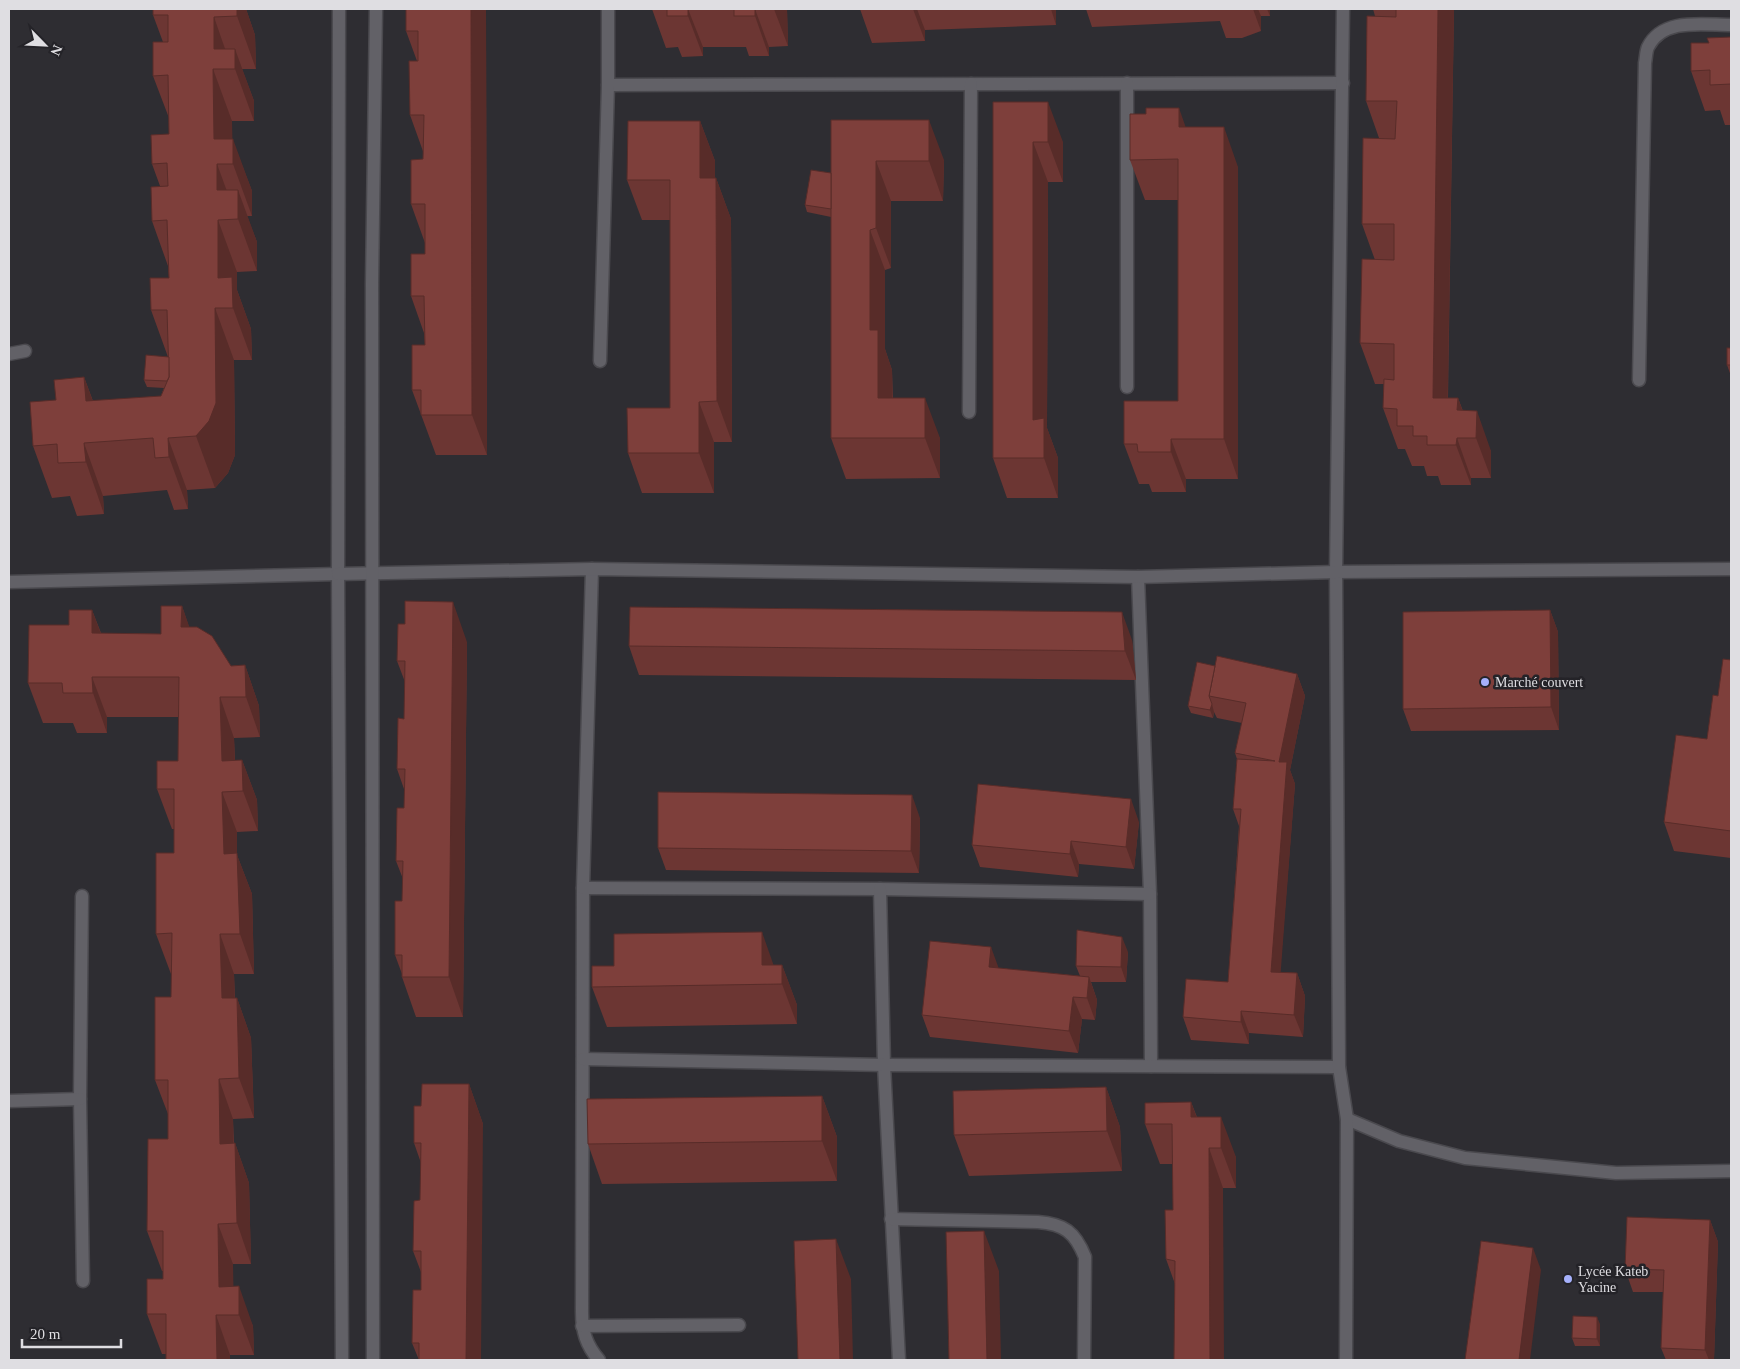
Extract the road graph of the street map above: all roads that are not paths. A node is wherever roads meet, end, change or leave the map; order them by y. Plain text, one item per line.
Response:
1 (339, 9) edge
2 (376, 9) edge
3 (608, 9) edge
4 (1343, 9) edge
5 (1731, 25) edge
6 (1343, 83) junction
7 (971, 84) junction
8 (1127, 84) junction
9 (608, 86) junction
10 (25, 352) dead end
11 (9, 354) edge
12 (600, 361) dead end
13 (1638, 380) dead end
14 (1127, 387) dead end
15 (969, 412) dead end
16 (592, 569) junction
17 (1731, 569) edge
18 (1336, 572) junction
19 (338, 574) junction
20 (372, 574) junction
21 (1138, 577) junction
22 (9, 582) edge
23 (582, 888) junction
24 (880, 889) junction
25 (1150, 894) junction
26 (82, 896) dead end
27 (583, 1059) junction
28 (884, 1065) junction
29 (1152, 1066) junction
30 (1340, 1067) junction
31 (80, 1099) junction
32 (9, 1101) edge
33 (1347, 1119) junction
34 (1731, 1171) edge
35 (891, 1219) junction
36 (83, 1281) dead end
37 (739, 1325) dead end
38 (582, 1326) junction
39 (342, 1360) edge
40 (373, 1360) edge
41 (598, 1360) edge
42 (899, 1360) edge
43 (1084, 1360) edge
44 (1346, 1360) edge

1 - 19 street
2 - 20 street
3 - 9 street
4 - 6 street
5 - 13 street
6 - 8 street
6 - 18 street
7 - 8 street
7 - 9 street
7 - 15 street
8 - 14 street
9 - 12 street
10 - 11 street
16 - 20 street
16 - 21 street
16 - 23 street
17 - 18 street
18 - 21 street
18 - 30 street
19 - 20 street
19 - 22 street
19 - 39 street
20 - 40 street
21 - 25 street
23 - 24 street
23 - 27 street
24 - 25 street
24 - 28 street
25 - 29 street
26 - 31 street
27 - 28 street
27 - 38 street
28 - 29 street
28 - 35 street
29 - 30 street
30 - 33 street
31 - 32 street
31 - 36 street
33 - 34 street
33 - 44 street
35 - 42 street
35 - 43 street
37 - 38 street
38 - 41 street

